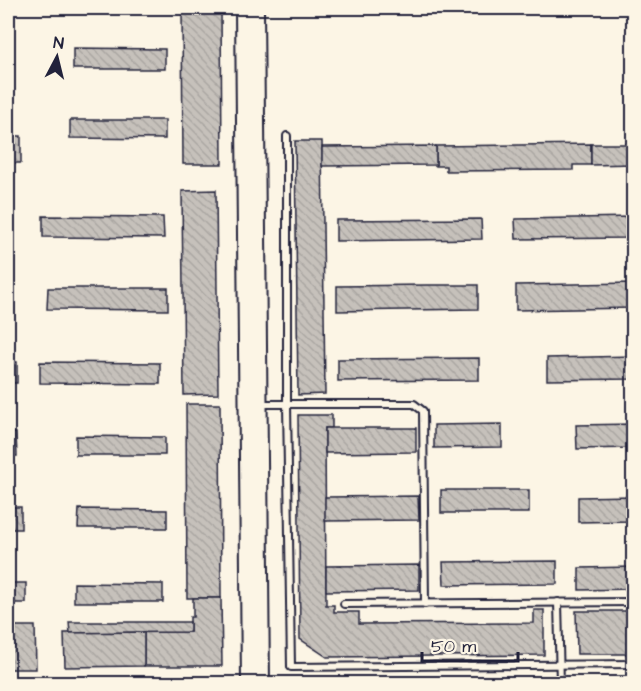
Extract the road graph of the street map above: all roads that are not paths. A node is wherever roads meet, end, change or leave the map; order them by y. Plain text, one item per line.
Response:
1 (243, 8) edge
2 (256, 8) edge
3 (287, 136) dead end
4 (259, 404) junction
5 (287, 404) junction
6 (558, 602) junction
7 (633, 602) edge
8 (425, 603) junction
9 (344, 604) dead end
10 (633, 664) edge
11 (560, 665) junction
12 (249, 684) edge
13 (262, 684) edge
14 (560, 684) edge

1 - 12 street
2 - 4 street
3 - 5 lane
4 - 5 lane
4 - 13 street
5 - 8 lane
5 - 11 lane
6 - 7 lane
6 - 8 lane
6 - 11 lane
8 - 9 lane
10 - 11 lane
11 - 14 lane

